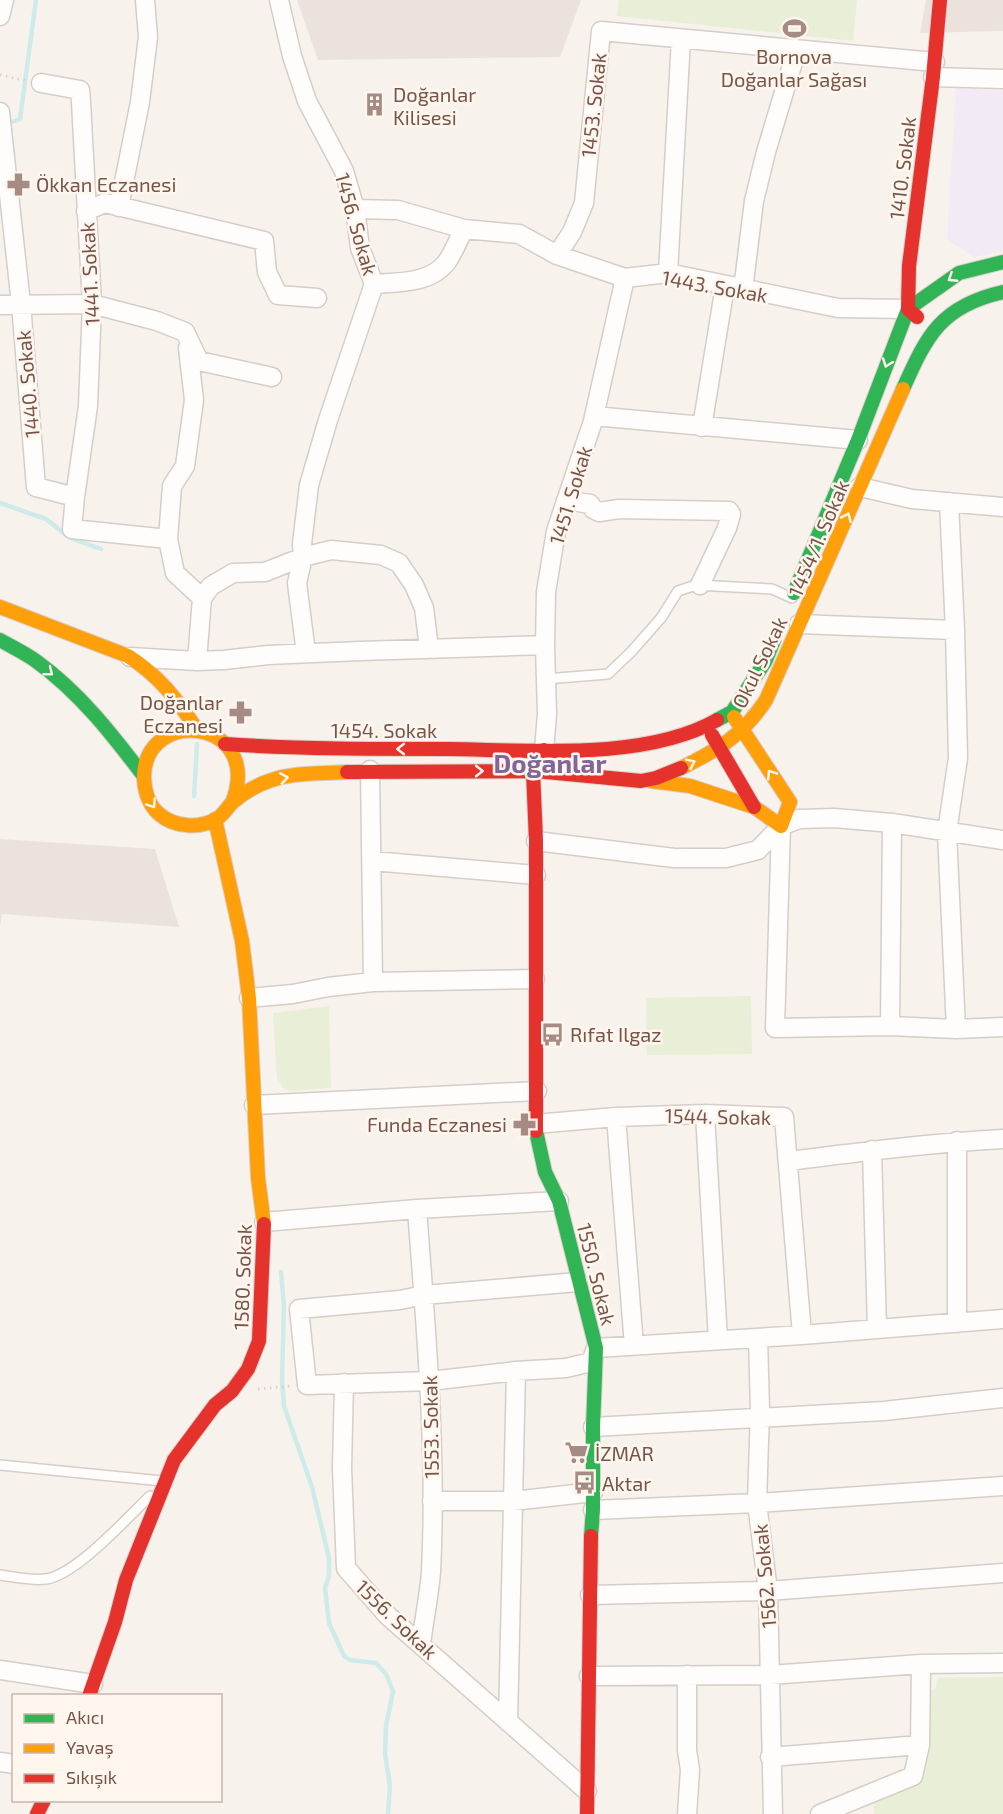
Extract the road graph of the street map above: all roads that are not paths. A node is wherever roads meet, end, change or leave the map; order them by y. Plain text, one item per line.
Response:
1 (4, 0) edge
2 (145, 0) edge
3 (279, 0) edge
4 (940, 0) edge
5 (0, 16) edge
6 (681, 39) junction
7 (797, 49) junction
8 (934, 70) junction
9 (1003, 80) edge
10 (40, 83) dead end
11 (0, 112) edge
12 (119, 207) junction
13 (355, 209) junction
14 (86, 211) junction
15 (464, 229) junction
16 (557, 255) junction
17 (1003, 262) edge
18 (668, 273) junction
19 (625, 278) junction
20 (374, 284) junction
21 (725, 286) junction
22 (743, 290) junction
23 (1003, 292) edge
24 (317, 298) dead end
25 (0, 304) edge
26 (21, 304) junction
27 (92, 304) junction
28 (908, 309) junction
29 (933, 331) junction
30 (185, 332) junction
31 (272, 377) dead end
32 (594, 416) junction
33 (702, 427) junction
34 (858, 440) junction
35 (860, 487) junction
36 (75, 497) junction
37 (566, 500) junction
38 (949, 502) junction
39 (1003, 507) edge
40 (168, 538) junction
41 (303, 557) junction
42 (700, 585) junction
43 (202, 598) junction
44 (790, 603) joint
45 (0, 607) edge
46 (799, 624) junction
47 (778, 630) dead end
48 (955, 630) junction
49 (0, 640) edge
50 (545, 645) junction
51 (429, 648) junction
52 (306, 654) junction
53 (128, 656) junction
54 (197, 661) junction
55 (545, 678) junction
56 (732, 712) junction
57 (708, 726) junction
58 (197, 730) junction
59 (743, 730) junction
60 (225, 744) junction
61 (720, 749) junction
62 (544, 750) junction
63 (370, 770) junction
64 (534, 771) junction
65 (143, 775) junction
66 (645, 781) junction
67 (232, 803) junction
68 (754, 807) junction
69 (214, 819) junction
70 (892, 823) junction
71 (781, 826) junction
72 (947, 832) junction
73 (1003, 840) edge
74 (536, 841) junction
75 (372, 861) junction
76 (536, 875) junction
77 (535, 980) junction
78 (373, 982) junction
79 (249, 998) junction
80 (890, 1026) junction
81 (1003, 1027) edge
82 (957, 1029) junction
83 (537, 1091) junction
84 (254, 1105) junction
85 (705, 1114) junction
86 (616, 1117) junction
87 (535, 1124) junction
88 (1003, 1139) edge
89 (957, 1141) junction
90 (872, 1150) junction
91 (789, 1161) junction
92 (559, 1201) junction
93 (417, 1209) junction
94 (264, 1222) junction
95 (578, 1282) junction
96 (424, 1295) junction
97 (1003, 1319) edge
98 (957, 1323) junction
99 (877, 1329) junction
100 (802, 1335) junction
101 (758, 1338) junction
102 (718, 1340) junction
103 (634, 1346) junction
104 (596, 1348) junction
105 (516, 1371) junction
106 (430, 1381) junction
107 (344, 1383) junction
108 (1003, 1398) edge
109 (759, 1419) junction
110 (593, 1427) junction
111 (0, 1466) edge
112 (166, 1482) junction
113 (1003, 1486) edge
114 (432, 1501) junction
115 (513, 1501) junction
116 (593, 1501) junction
117 (757, 1503) junction
118 (1003, 1573) edge
119 (0, 1575) edge
120 (768, 1591) junction
121 (590, 1594) junction
122 (421, 1644) junction
123 (1003, 1663) edge
124 (921, 1664) junction
125 (0, 1670) edge
126 (687, 1675) junction
127 (770, 1675) junction
128 (589, 1676) junction
129 (91, 1690) edge
130 (508, 1722) junction
131 (920, 1745) junction
132 (770, 1757) junction
133 (587, 1791) junction
134 (587, 1814) edge
135 (687, 1814) edge
136 (773, 1814) edge
137 (820, 1814) edge

1 - 5 street
2 - 12 street
3 - 13 street, 1456. Sokak
4 - 8 main road, 1410. Sokak
6 - 7 street, 1453. Sokak
6 - 16 street, 1453. Sokak
6 - 18 street
7 - 8 street, 1453. Sokak
7 - 22 street
8 - 9 street, 1453. Sokak
8 - 28 main road, 1410. Sokak
10 - 14 street, 1441. Sokak
11 - 26 street, 1440. Sokak
12 - 14 street
12 - 24 street
13 - 15 street, 1443. Sokak
13 - 20 street, 1456. Sokak
14 - 27 street, 1441. Sokak
15 - 16 street, 1443. Sokak
15 - 20 street
16 - 19 street, 1443. Sokak
17 -> 28 main road
18 - 19 street, 1443. Sokak
18 - 21 street, 1443. Sokak
19 - 32 street, 1451. Sokak
20 - 41 street, 1456. Sokak
21 - 22 street, 1443. Sokak
21 - 33 street
22 - 28 street, 1443. Sokak
23 - 29 main road, Okul Sokak
25 - 26 street
26 - 27 street
26 - 36 street, 1440. Sokak
27 - 30 street
27 - 36 street, 1441. Sokak
28 - 29 main road
28 -> 34 main road, 1454/1. Sokak
29 - 35 main road, Okul Sokak
30 - 31 street
30 - 40 street
32 - 33 street
32 - 37 street, 1451. Sokak
33 - 34 street
34 - 44 main road, 1454/1. Sokak
35 - 38 street
46 -> 35 main road, Okul Sokak
36 - 40 street
37 - 42 street
37 - 50 street, 1451. Sokak
38 - 39 street
38 - 48 street
40 - 43 street
41 - 43 street
41 - 51 street
41 - 52 street, 1456. Sokak
42 - 44 lane
42 - 55 lane
43 - 54 street
45 - 53 main road
46 - 48 street
46 - 59 main road, Okul Sokak
47 - 56 main road
48 - 72 street
49 -> 65 main road
50 - 51 street
50 - 55 street, 1451. Sokak
51 - 52 street
52 - 54 street
53 - 54 street
53 - 58 main road
55 - 62 street, 1451. Sokak
56 - 57 main road
56 - 59 main road
57 - 61 main road
57 - 62 main road
58 - 60 main road
58 - 65 main road
59 - 61 main road, Okul Sokak
71 -> 59 main road
62 -> 60 main road, 1454. Sokak
60 - 67 main road
66 -> 61 main road, Okul Sokak
61 - 68 main road
62 - 64 main road, 1550. Sokak
63 -> 64 main road, Okul Sokak
67 -> 63 main road, Okul Sokak
63 - 75 street
64 - 66 main road, Okul Sokak
64 - 74 main road, 1550. Sokak
65 -> 69 main road
66 - 68 main road
67 - 69 main road
68 - 71 main road
69 - 79 main road, 1580. Sokak
70 - 71 street
70 - 72 street
70 - 80 street
71 - 74 street
71 - 80 street
72 - 73 street
72 - 82 street
74 - 76 main road, 1550. Sokak
75 - 76 street
75 - 78 street
76 - 77 main road, 1550. Sokak
77 - 78 street
77 - 83 main road, 1550. Sokak
78 - 79 street
79 - 84 main road, 1580. Sokak
80 - 82 street
81 - 82 street
83 - 84 street
83 - 87 main road, 1550. Sokak
84 - 94 main road, 1580. Sokak
85 - 86 street, 1544. Sokak
85 - 91 street, 1544. Sokak
85 - 102 street
86 - 87 street, 1544. Sokak
86 - 103 street
87 - 92 main road, 1550. Sokak
88 - 89 street
89 - 90 street
89 - 98 street
90 - 91 street
90 - 99 street
91 - 100 street
92 - 93 street
92 - 95 main road, 1550. Sokak
93 - 94 street
93 - 96 street, 1553. Sokak
94 - 112 main road, 1580. Sokak
95 - 96 street
95 - 104 main road, 1550. Sokak
96 - 106 street, 1553. Sokak
96 - 107 street
97 - 98 street
98 - 99 street
99 - 100 street
100 - 101 street
101 - 102 street
101 - 109 street, 1562. Sokak
102 - 103 street
103 - 104 street
104 - 105 street
104 - 110 main road, 1550. Sokak
105 - 106 street
105 - 115 street
106 - 107 street
106 - 114 street, 1553. Sokak
107 - 122 street, 1556. Sokak
108 - 109 street
109 - 110 street
109 - 117 street, 1562. Sokak
110 - 116 main road, 1550. Sokak
111 - 112 lane
112 - 119 lane
112 - 129 main road, 1580. Sokak
113 - 117 street
114 - 115 street
114 - 122 street, 1553. Sokak
115 - 116 street
115 - 130 street
116 - 117 street
116 - 121 main road, 1550. Sokak
117 - 120 street, 1562. Sokak
118 - 120 street
120 - 121 street
120 - 127 street, 1562. Sokak
121 - 128 main road, 1550. Sokak
122 - 130 street, 1556. Sokak
123 - 124 street
124 - 127 street
124 - 131 street
125 - 129 street
126 - 127 street
126 - 128 street
126 - 135 street
127 - 132 street, 1562. Sokak
128 - 133 main road, 1550. Sokak
130 - 133 street, 1556. Sokak
131 - 132 street
131 - 137 street
132 - 136 street, 1562. Sokak
133 - 134 main road, 1550. Sokak

